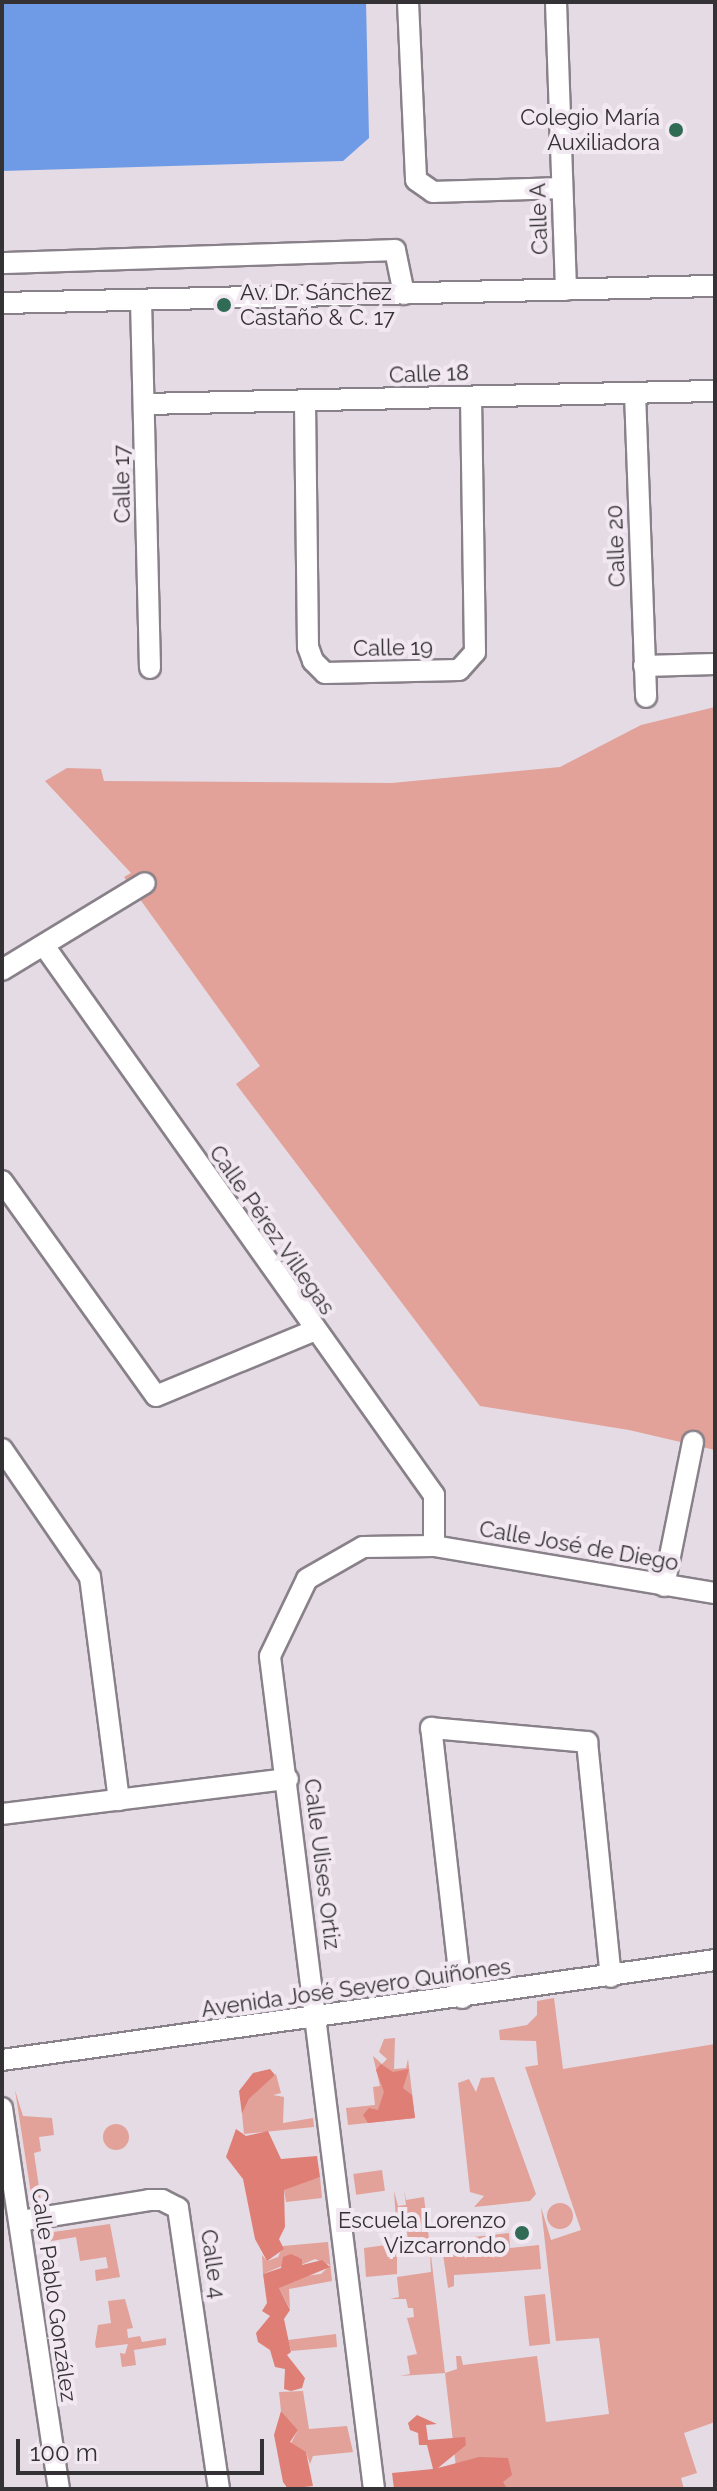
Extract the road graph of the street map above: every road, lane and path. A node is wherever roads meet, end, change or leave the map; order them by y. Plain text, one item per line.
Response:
1 (408, 2) edge
2 (556, 2) edge
3 (562, 188) junction
4 (2, 263) edge
5 (715, 286) edge
6 (566, 290) junction
7 (404, 294) junction
8 (141, 300) junction
9 (2, 303) edge
10 (715, 391) edge
11 (635, 393) junction
12 (471, 397) junction
13 (305, 402) junction
14 (145, 404) junction
15 (715, 664) edge
16 (644, 666) junction
17 (150, 668) dead end
18 (646, 697) dead end
19 (145, 883) dead end
20 (45, 947) junction
21 (2, 970) edge
22 (2, 1181) edge
23 (313, 1331) junction
24 (693, 1442) dead end
25 (2, 1449) edge
26 (434, 1546) junction
27 (664, 1586) junction
28 (715, 1593) edge
29 (288, 1779) junction
30 (119, 1800) junction
31 (2, 1814) edge
32 (715, 1960) edge
33 (611, 1977) junction
34 (462, 1998) junction
35 (318, 2018) junction
36 (2, 2060) edge
37 (2, 2108) edge
38 (20, 2221) junction
39 (59, 2489) edge
40 (219, 2489) edge
41 (374, 2489) edge

1 - 3 street
2 - 3 street, Calle A
3 - 6 street, Calle A
4 - 7 street
5 - 6 street
6 - 7 street
7 - 8 street
8 - 9 street
8 - 14 street, Calle 17
10 - 11 street, Calle 18
11 - 12 street, Calle 18
11 - 16 street, Calle 20
12 - 13 street, Calle 18
12 - 13 street, Calle 19
13 - 14 street, Calle 18
14 - 17 street, Calle 17
15 - 16 street
16 - 18 street, Calle 20
19 - 20 street
20 - 21 street
20 - 23 street, Calle Pérez Villegas
22 - 23 street
23 - 26 street, Calle Pérez Villegas
24 - 27 street
25 - 30 street
26 - 27 street, Calle José de Diego
26 - 29 street, Calle Ulises Ortiz
27 - 28 street, Calle José de Diego
29 - 30 street
29 - 35 street, Calle Ulises Ortiz
30 - 31 street
32 - 33 street, Avenida José Severo Quiñones
33 - 34 street, Avenida José Severo Quiñones
33 - 34 street
34 - 35 street, Avenida José Severo Quiñones
35 - 36 street, Avenida José Severo Quiñones
35 - 41 street, Calle Ulises Ortiz
37 - 38 street, Calle Pablo González
38 - 39 street, Calle Pablo González
38 - 40 street, Calle 4

